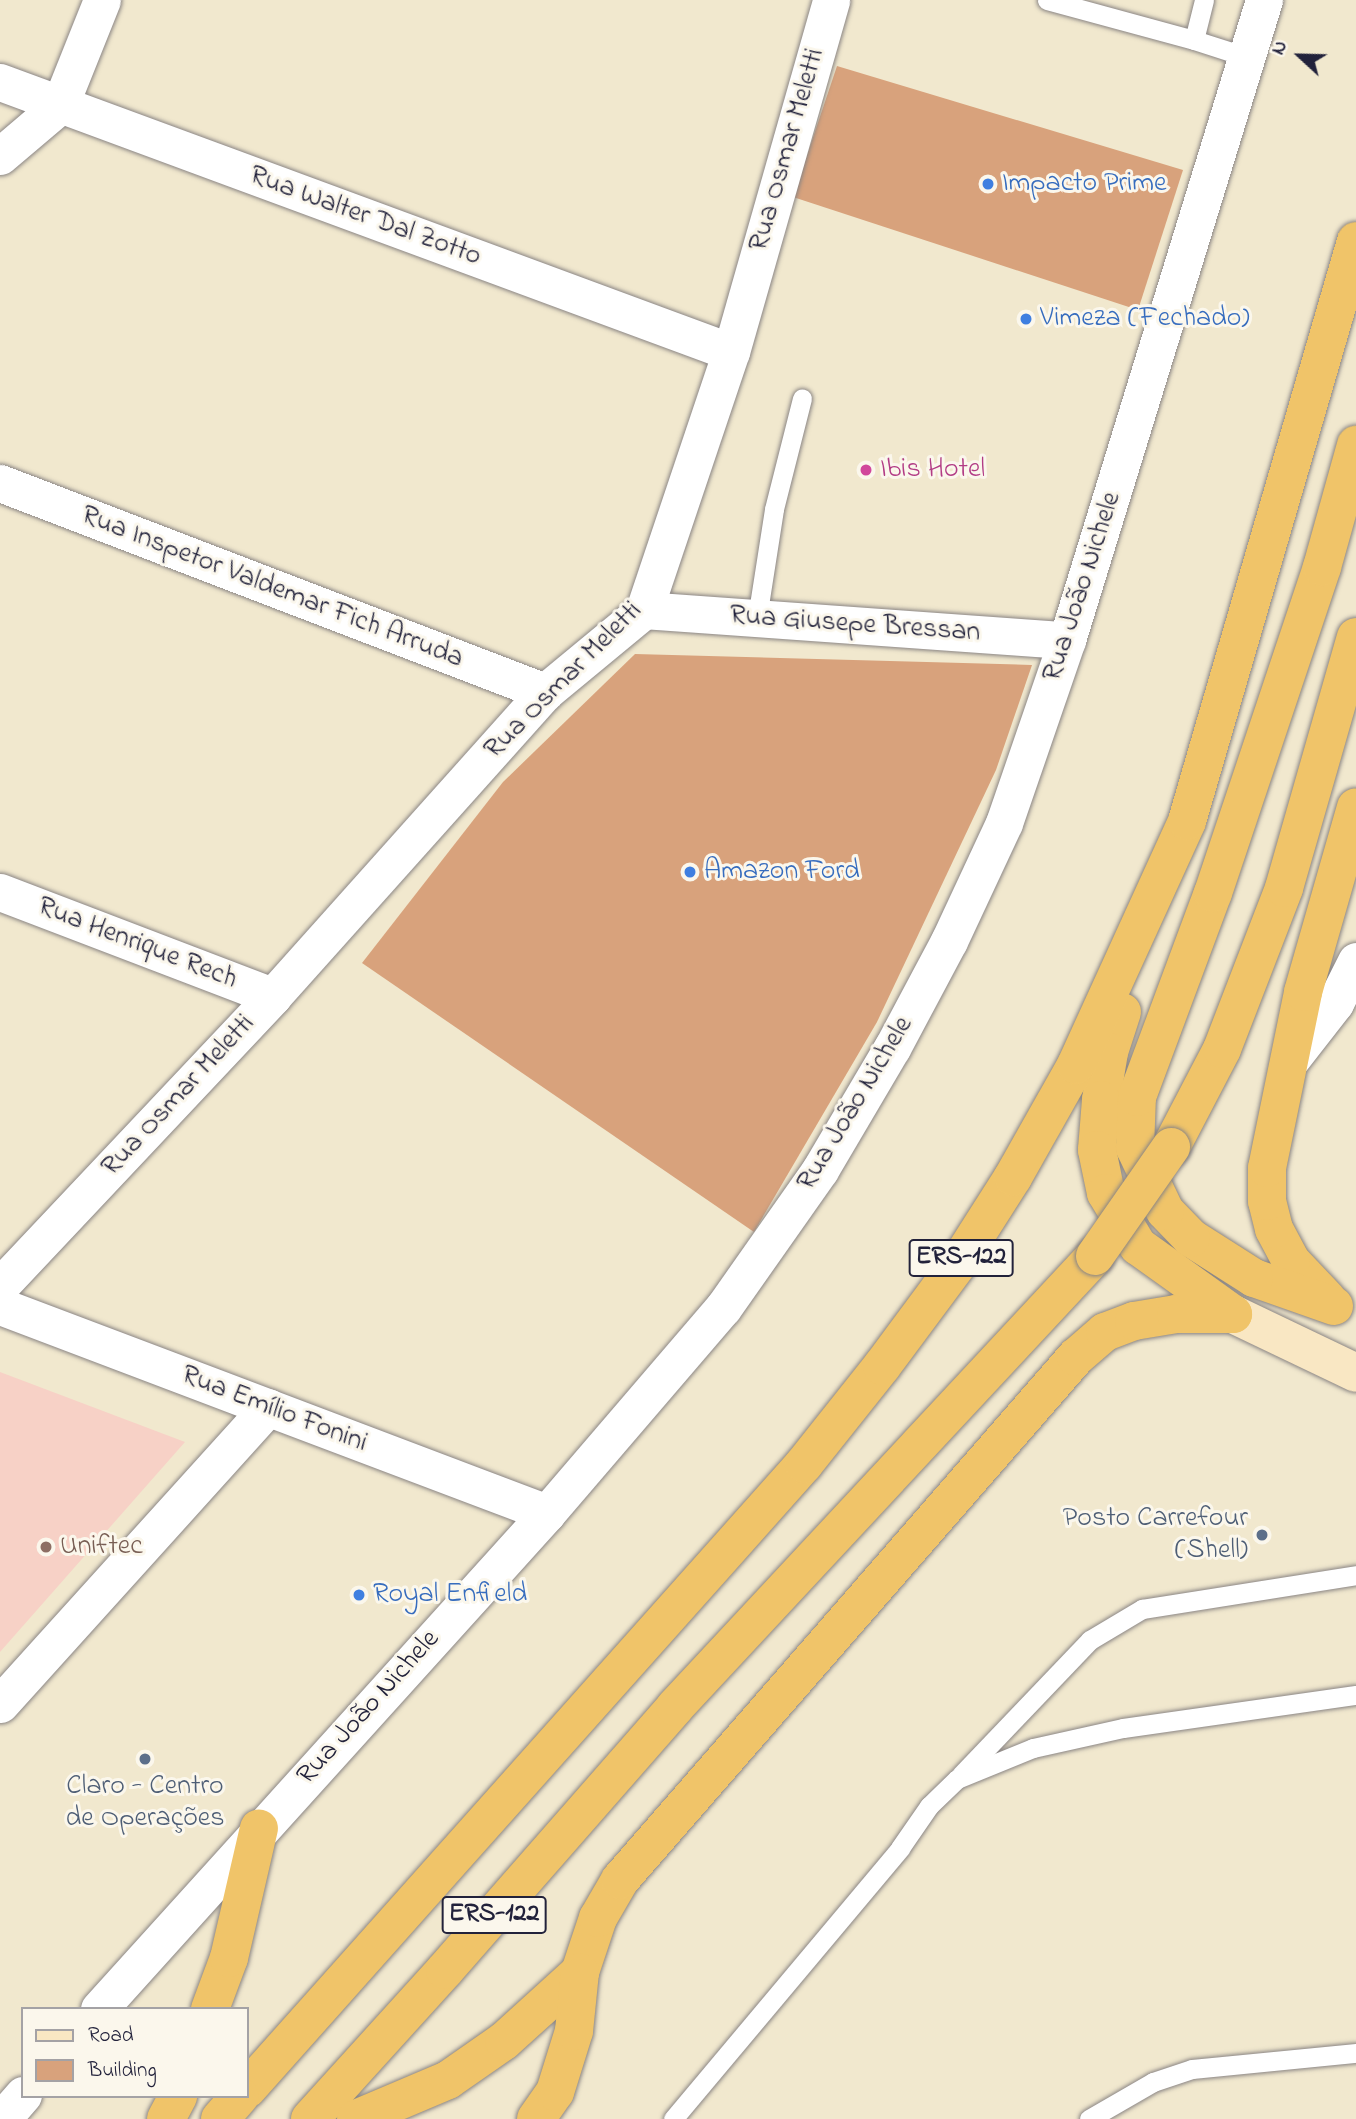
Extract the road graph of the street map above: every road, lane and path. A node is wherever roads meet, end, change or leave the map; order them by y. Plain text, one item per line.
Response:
1 (102, 0) edge
2 (831, 0) edge
3 (1204, 0) edge
4 (1264, 0) edge
5 (1059, 2) edge
6 (1194, 40) junction
7 (1247, 57) junction
8 (0, 82) edge
9 (60, 105) junction
10 (0, 156) edge
11 (1356, 241) edge
12 (731, 352) junction
13 (802, 398) dead end
14 (1356, 445) edge
15 (0, 483) edge
16 (644, 610) junction
17 (757, 618) junction
18 (1356, 637) edge
19 (1067, 640) junction
20 (545, 692) junction
21 (1356, 807) edge
22 (1187, 821) junction
23 (0, 892) edge
24 (1356, 961) edge
25 (273, 996) junction
26 (1292, 1058) junction
27 (0, 1286) edge
28 (0, 1306) edge
29 (1345, 1311) edge
30 (1233, 1314) junction
31 (1356, 1373) edge
32 (268, 1407) junction
33 (547, 1513) junction
34 (1356, 1575) edge
35 (1356, 1695) edge
36 (0, 1704) edge
37 (957, 1779) junction
38 (260, 1828) junction
39 (580, 1972) junction
40 (101, 2007) edge
41 (211, 2007) edge
42 (1356, 2053) edge
43 (248, 2088) edge
44 (21, 2097) edge
45 (177, 2098) edge
46 (238, 2098) edge
47 (362, 2118) edge
48 (2, 2119) edge
49 (166, 2119) edge
50 (220, 2119) edge
51 (310, 2119) edge
52 (536, 2119) edge
53 (673, 2119) edge
54 (1089, 2119) edge

1 - 9 street
2 - 12 street, Rua Osmar Meletti
3 - 6 lane
4 - 7 street, Rua João Nichele
5 - 6 lane
6 - 7 lane
7 - 19 street, Rua João Nichele
8 - 9 street, Rua Walter Dal Zotto
9 - 10 street
9 - 12 street, Rua Walter Dal Zotto
11 - 22 highway, ERS-122
12 - 16 street, Rua Osmar Meletti
13 - 17 lane
14 - 29 highway
15 - 20 street, Rua Inspetor Valdemar Fich Arruda
16 - 17 street, Rua Giusepe Bressan
16 - 20 street, Rua Osmar Meletti
17 - 19 street, Rua Giusepe Bressan
18 - 51 highway, ERS-122, bridge
19 - 33 street, Rua João Nichele
20 - 25 street, Rua Osmar Meletti
21 - 26 highway
22 - 30 highway
22 - 43 highway, ERS-122
23 - 25 street, Rua Henrique Rech
24 - 26 street
25 - 27 street, Rua Osmar Meletti
26 - 29 highway
28 - 32 street, Rua Emílio Fonini
30 - 31 main road
30 - 39 highway
32 - 33 street, Rua Emílio Fonini
32 - 36 street
33 - 38 street, Rua João Nichele
34 - 37 lane
35 - 37 lane
37 - 53 lane
38 - 40 street, Rua João Nichele
38 - 41 highway
39 - 47 highway
39 - 52 highway
42 - 54 lane
44 - 48 street
45 - 49 highway
46 - 50 highway

